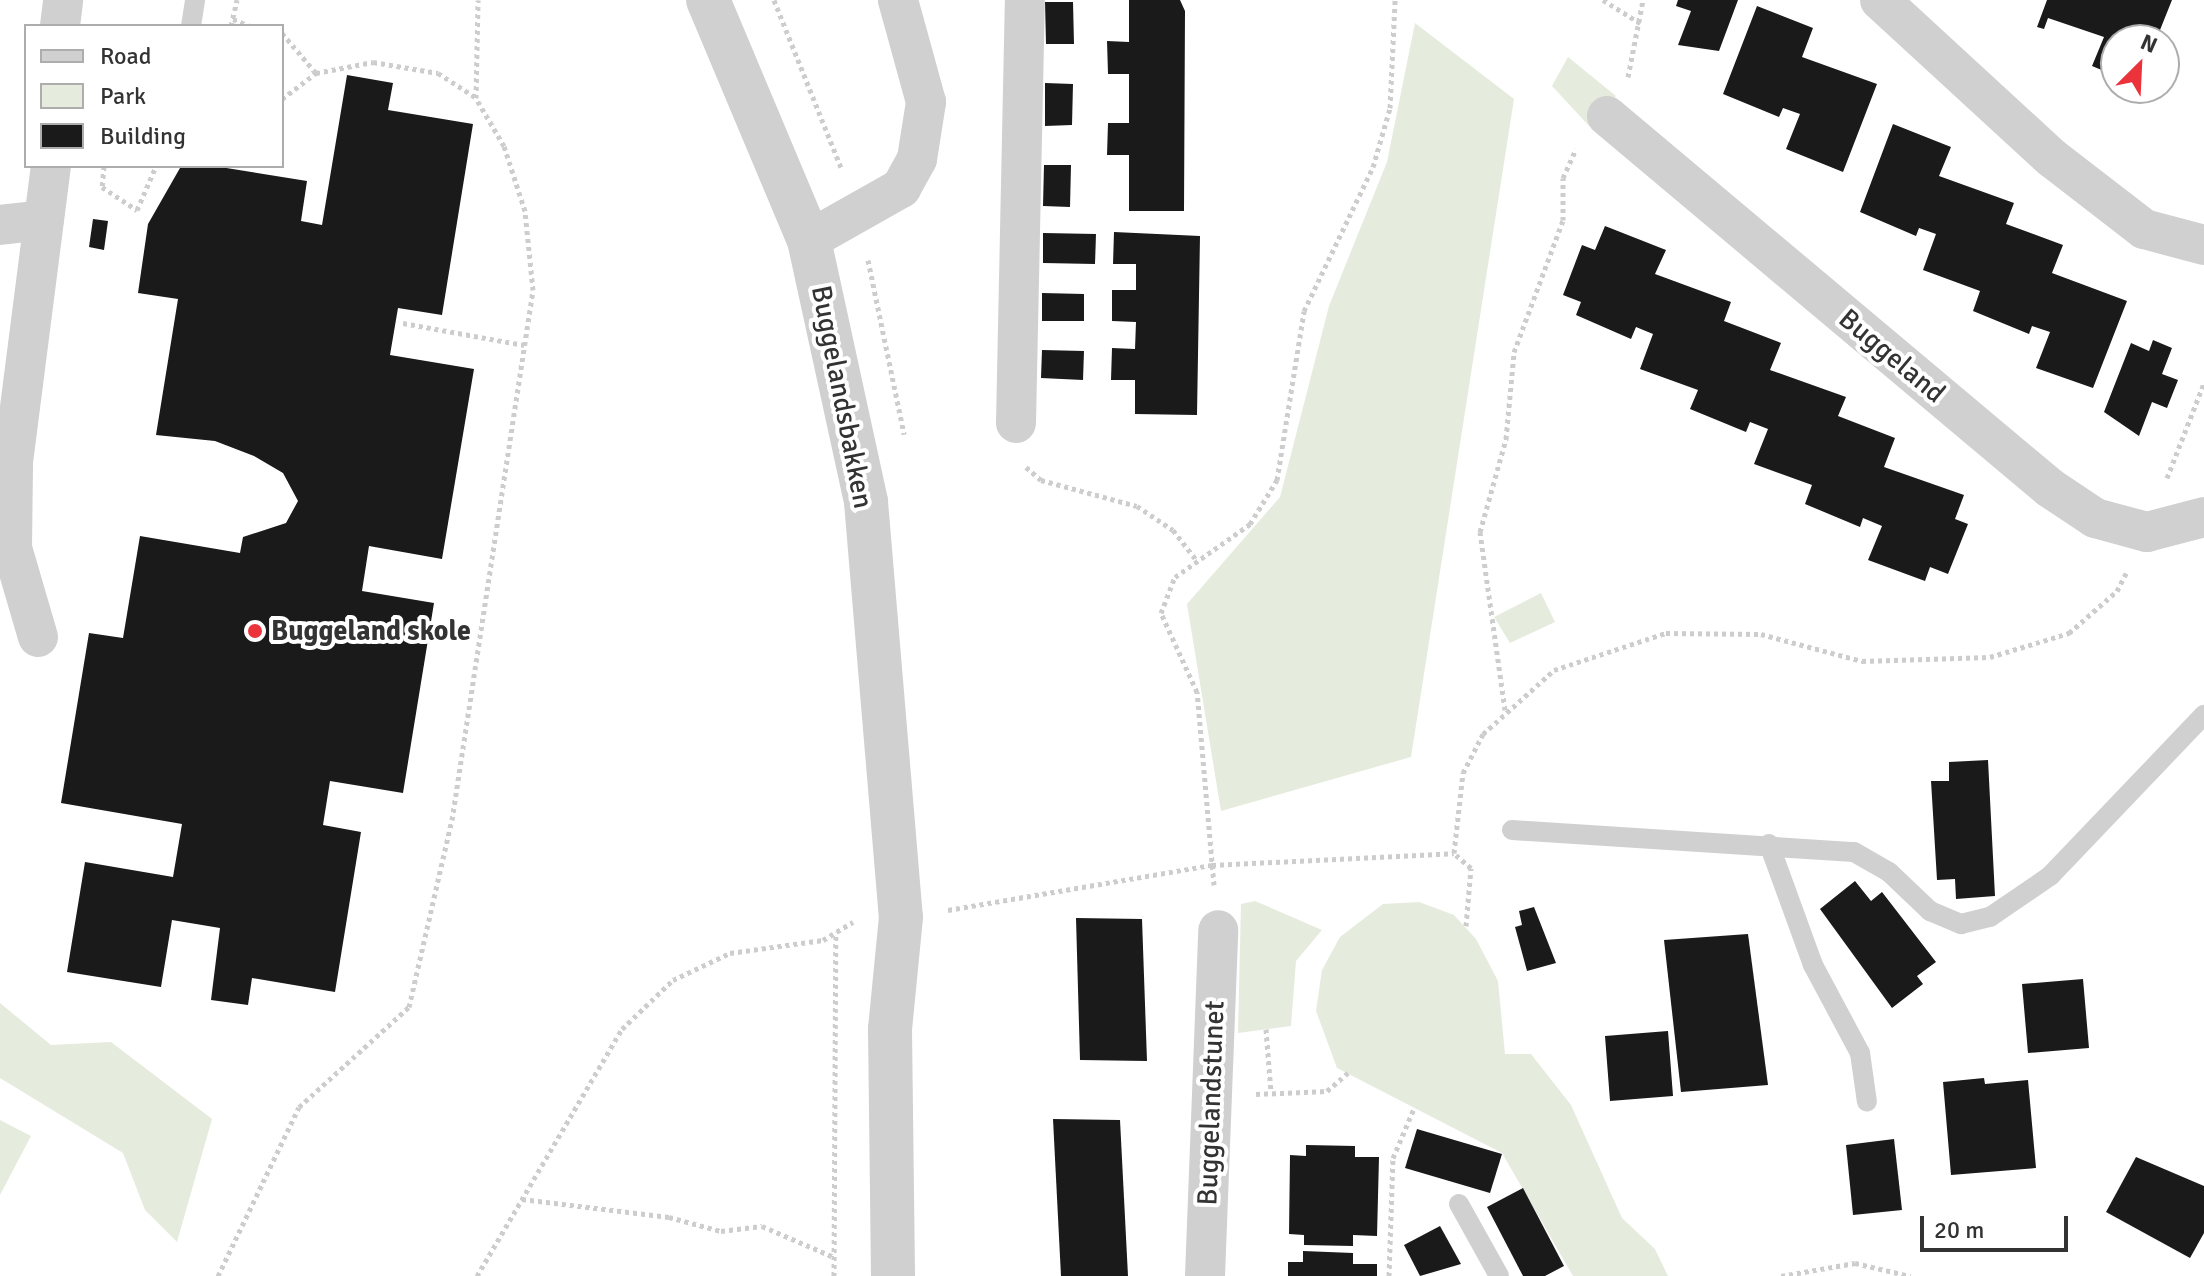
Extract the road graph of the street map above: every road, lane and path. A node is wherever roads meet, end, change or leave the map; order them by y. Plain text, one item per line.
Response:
1 (63, 0) edge
2 (195, 0) edge
3 (237, 0) edge
4 (478, 0) edge
5 (708, 0) edge
6 (898, 0) edge
7 (1025, 0) edge
8 (1395, 0) edge
9 (1603, 0) edge
10 (1880, 0) edge
11 (232, 23) edge
12 (1640, 23) dead end
13 (60, 24) edge
14 (191, 24) edge
15 (284, 35) edge
16 (316, 73) junction
17 (284, 97) edge
18 (476, 98) junction
19 (1607, 116) dead end
20 (1566, 164) dead end
21 (51, 168) edge
22 (104, 168) edge
23 (155, 168) edge
24 (44, 220) junction
25 (0, 225) edge
26 (809, 240) junction
27 (2204, 245) edge
28 (403, 323) dead end
29 (524, 345) junction
30 (2204, 383) edge
31 (1016, 423) joint
32 (2204, 517) edge
33 (2147, 532) junction
34 (1197, 561) junction
35 (38, 637) dead end
36 (1505, 710) junction
37 (2204, 715) edge
38 (1512, 830) dead end
39 (1769, 844) junction
40 (1454, 853) junction
41 (1212, 865) junction
42 (939, 911) dead end
43 (853, 922) dead end
44 (1466, 926) dead end
45 (1218, 930) joint
46 (836, 931) junction
47 (1266, 1029) dead end
48 (1348, 1073) dead end
49 (1271, 1092) junction
50 (1209, 1097) junction
51 (1867, 1102) dead end
52 (1415, 1106) dead end
53 (522, 1199) junction
54 (1459, 1204) dead end
55 (834, 1257) junction
56 (218, 1276) edge
57 (477, 1276) edge
58 (834, 1276) edge
59 (893, 1276) edge
60 (1205, 1276) edge
61 (1389, 1276) edge
62 (1499, 1276) edge
63 (1781, 1276) edge
64 (1910, 1276) edge

1 - 13 street
2 - 14 lane
3 - 11 path
4 - 18 path
5 - 26 street, Buggelandsbakken
6 - 26 street
7 - 31 street
8 - 34 path
9 - 12 path
10 - 27 street
15 - 16 path
16 - 17 path
16 - 18 path
18 - 29 path
19 - 33 street, Buggeland
20 - 36 path
21 - 24 street
22 - 23 path
24 - 25 street
24 - 35 street
26 - 59 street, Buggelandsbakken
28 - 29 path
29 - 56 path
30 - 33 path
31 - 34 path
32 - 33 street, Buggeland
33 - 36 path
34 - 41 path
36 - 40 path
37 - 39 lane
38 - 39 lane
39 - 51 lane
40 - 41 path
40 - 44 path
41 - 42 path
41 - 45 path
43 - 46 path
45 - 50 street, Buggelandstunet
46 - 53 path
46 - 55 path
47 - 49 path
48 - 49 path
49 - 50 path
50 - 60 street, Buggelandstunet
52 - 61 path
53 - 55 path
53 - 57 path
54 - 62 lane
55 - 58 path
63 - 64 path

